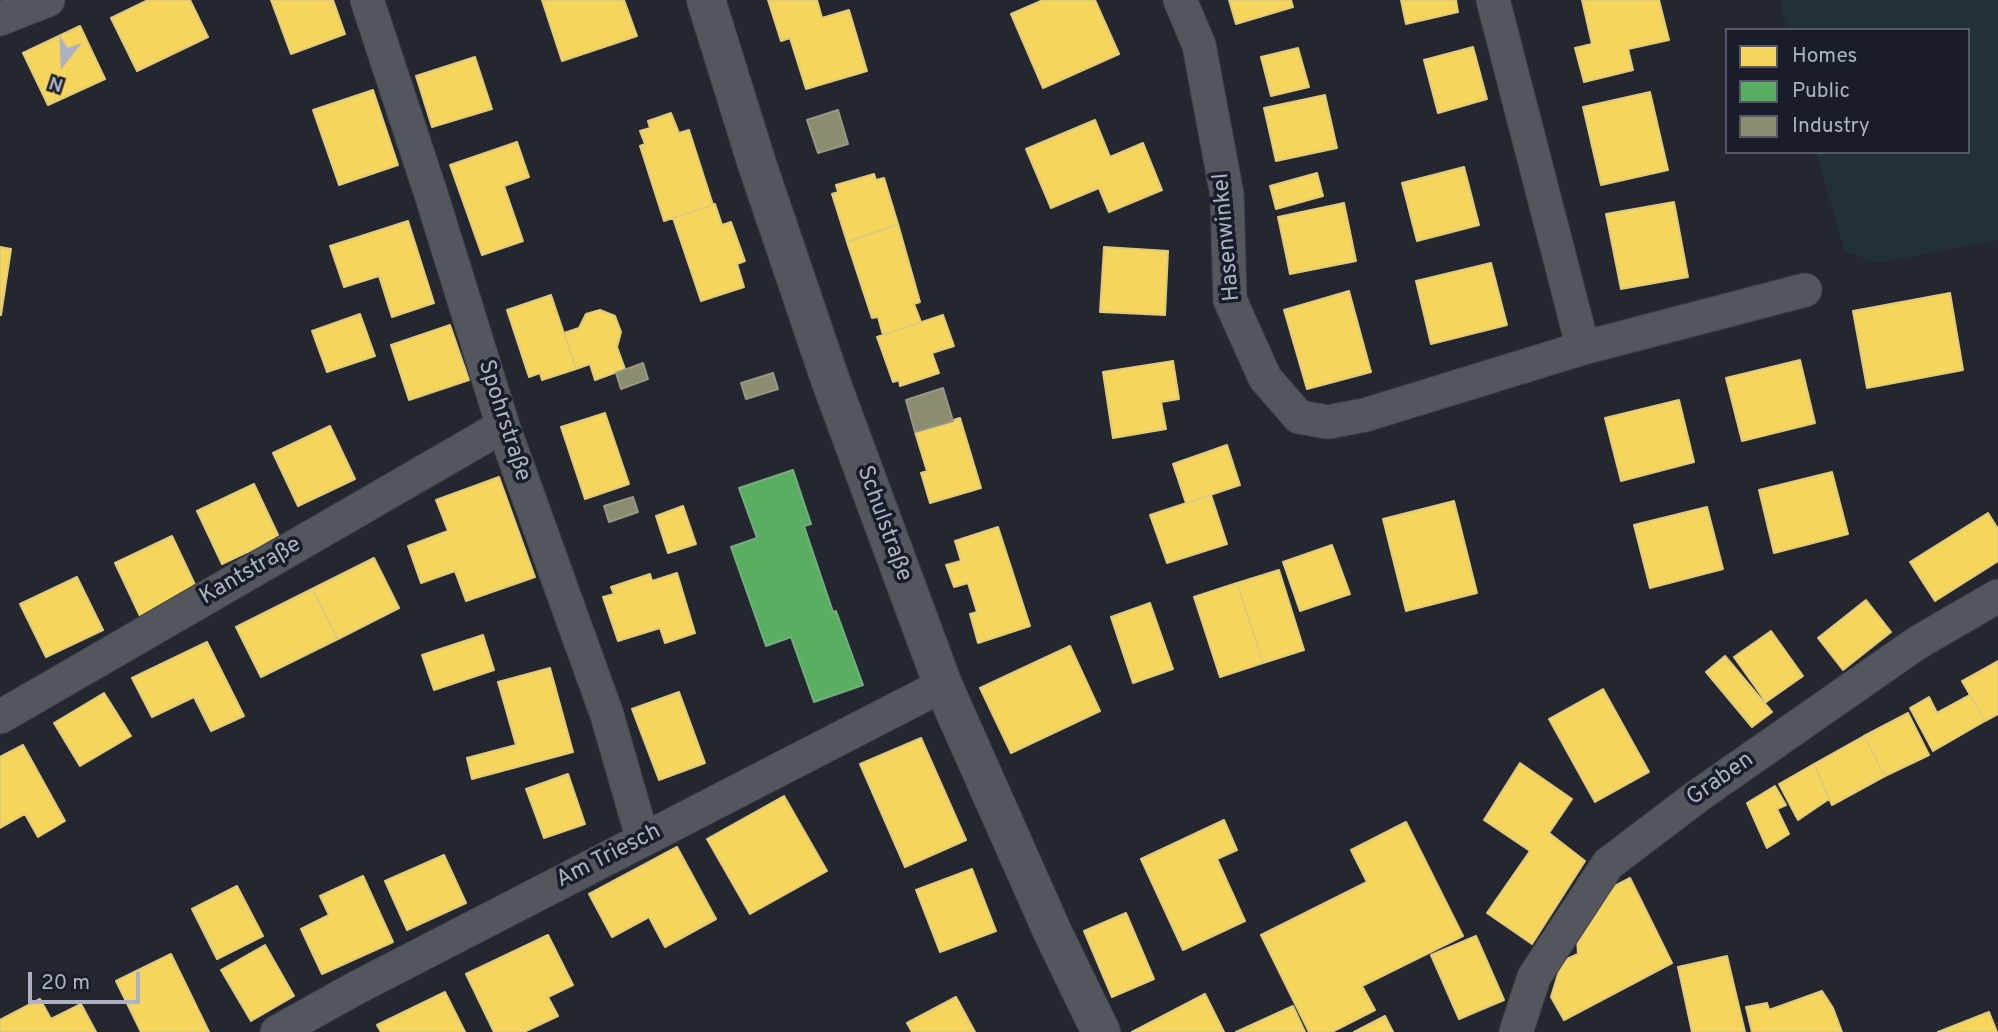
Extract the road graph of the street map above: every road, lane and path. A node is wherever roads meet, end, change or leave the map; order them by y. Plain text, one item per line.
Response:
1 (48, 0) edge
2 (367, 0) edge
3 (706, 0) edge
4 (1180, 0) edge
5 (1493, 0) edge
6 (0, 19) edge
7 (1805, 290) dead end
8 (1583, 348) junction
9 (503, 426) junction
10 (1998, 596) edge
11 (943, 685) junction
12 (0, 717) edge
13 (643, 840) junction
14 (277, 1032) edge
15 (1101, 1032) edge
16 (1516, 1032) edge

1 - 6 street
2 - 9 street, Spohrstraße
3 - 11 street, Schulstraße
4 - 8 street, Hasenwinkel
5 - 8 street
7 - 8 street, Hasenwinkel
9 - 12 street, Kantstraße
9 - 13 street, Spohrstraße
10 - 16 street, Graben
11 - 13 street, Am Triesch
11 - 15 street, Schulstraße
13 - 14 street, Am Triesch

